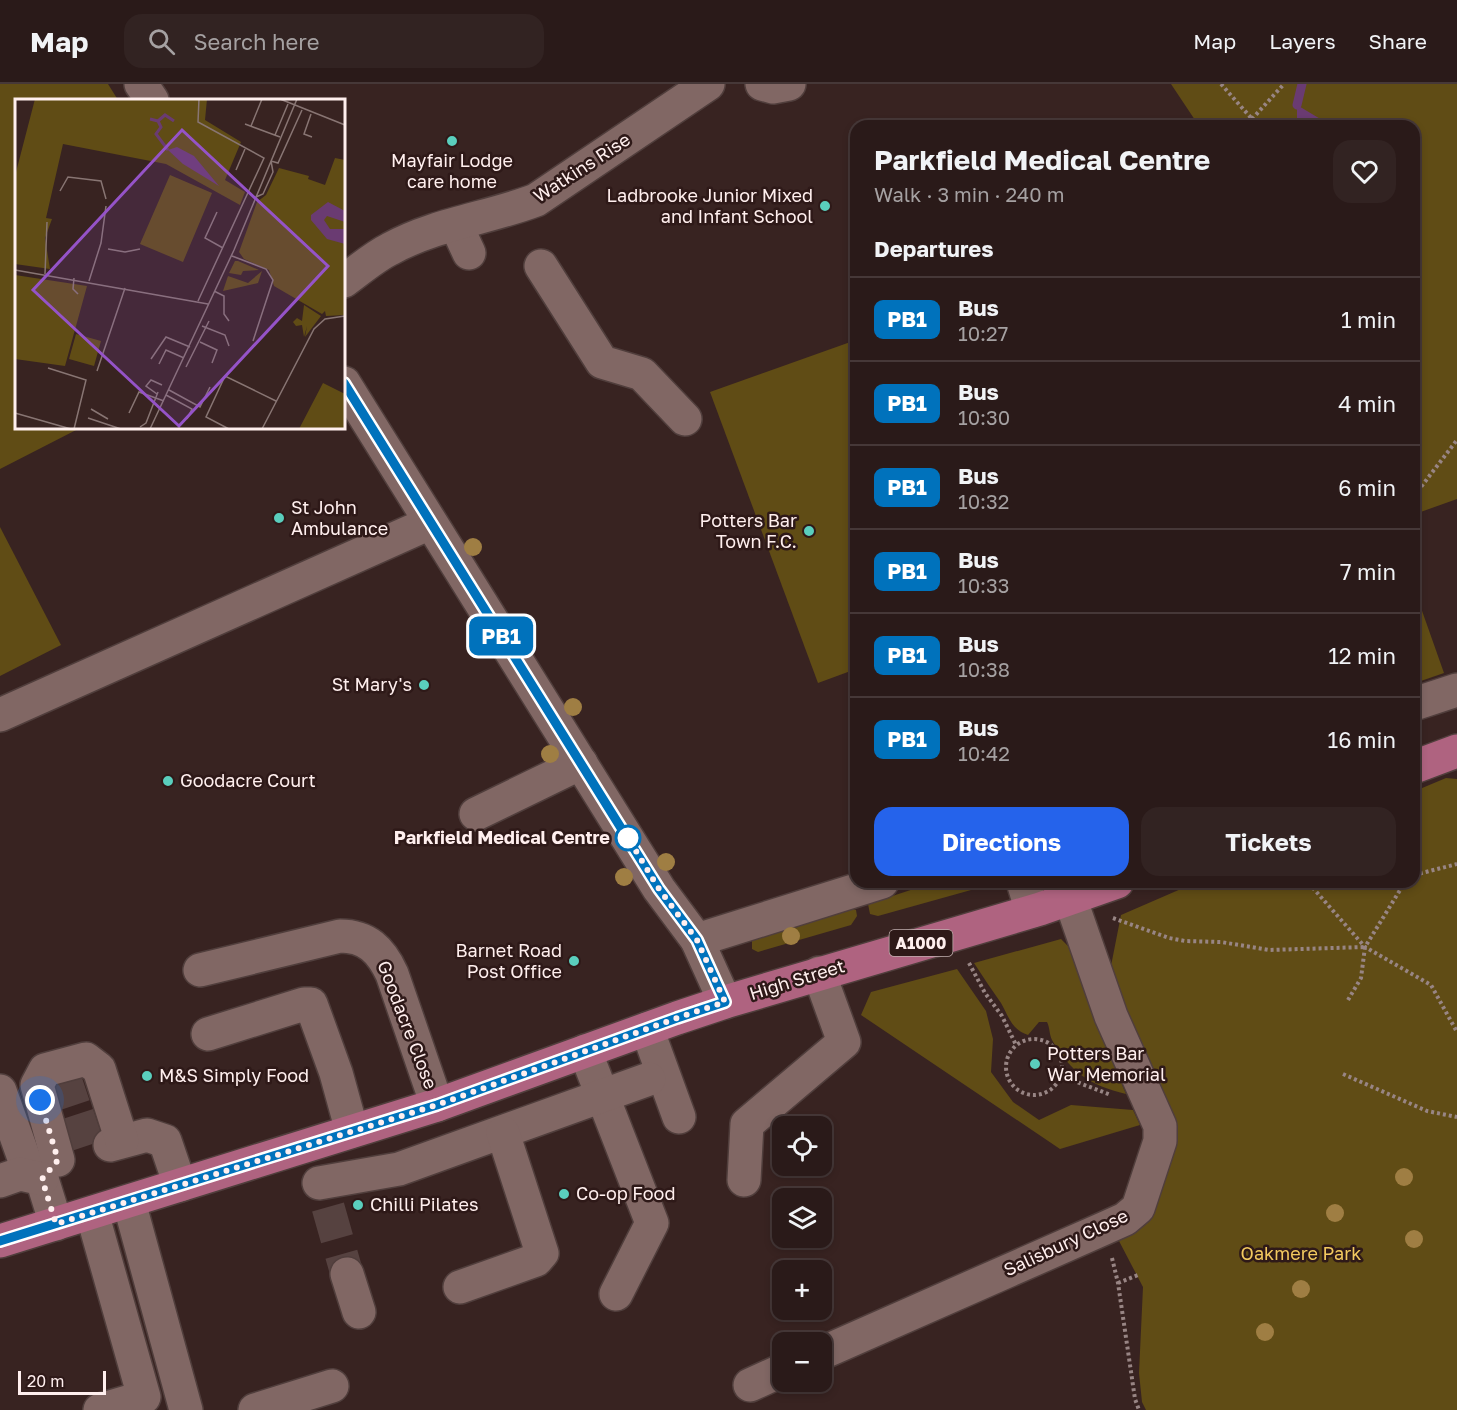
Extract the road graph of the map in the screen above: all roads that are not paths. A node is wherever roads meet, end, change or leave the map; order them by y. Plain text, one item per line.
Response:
1 (141, 84) edge
2 (762, 84) edge
3 (789, 84) edge
4 (704, 88) edge
5 (151, 99) edge
6 (541, 266) dead end
7 (345, 279) edge
8 (345, 385) edge
9 (685, 419) dead end
10 (430, 523) junction
11 (1457, 690) edge
12 (1420, 702) edge
13 (0, 714) edge
14 (1457, 751) edge
15 (582, 763) junction
16 (1420, 765) edge
17 (476, 814) dead end
18 (863, 888) edge
19 (1099, 888) edge
20 (1028, 897) edge
21 (1070, 898) junction
22 (697, 940) junction
23 (200, 970) dead end
24 (819, 973) junction
25 (725, 1002) junction
26 (647, 1029) junction
27 (208, 1034) dead end
28 (585, 1051) junction
29 (649, 1079) dead end
30 (0, 1090) edge
31 (603, 1096) junction
32 (437, 1105) junction
33 (679, 1117) dead end
34 (352, 1131) junction
35 (55, 1133) junction
36 (502, 1133) junction
37 (307, 1146) junction
38 (744, 1180) dead end
39 (0, 1181) edge
40 (180, 1185) junction
41 (129, 1202) junction
42 (92, 1213) junction
43 (56, 1224) junction
44 (0, 1242) edge
45 (347, 1274) tunnel mouth
46 (460, 1287) dead end
47 (616, 1294) dead end
48 (359, 1312) dead end
49 (832, 1349) edge
50 (772, 1375) edge
51 (750, 1385) dead end
52 (332, 1386) dead end
53 (100, 1410) edge
54 (186, 1410) edge
55 (255, 1410) edge

1 - 5 street
2 - 3 street
4 - 7 street, Watkins Rise
6 - 9 street
8 - 10 street
10 - 13 street
10 - 15 street
11 - 12 street
14 - 16 main road
15 - 17 street
15 - 22 street
18 - 22 street
19 - 21 main road, High Street / A1000
20 - 21 main road, High Street / A1000
20 - 24 main road, High Street / A1000
21 - 49 street, Salisbury Close
22 - 25 street
23 - 32 street, Goodacre Close
24 - 25 main road, High Street / A1000
24 - 38 street
25 - 26 main road, High Street / A1000
26 - 28 main road, High Street / A1000
26 - 33 street
27 - 34 street
28 - 31 street
28 - 32 main road, High Street / A1000
29 - 31 street
30 - 35 street
31 - 36 street
31 - 47 street
32 - 34 main road, High Street / A1000
34 - 37 main road, High Street / A1000
35 - 39 street
35 - 40 street
35 - 43 street
36 - 37 street
36 - 46 street
37 - 40 main road, High Street / A1000
40 - 41 main road, High Street / A1000
41 - 42 main road, High Street / A1000
41 - 54 street
42 - 43 main road, High Street / A1000
42 - 53 street
43 - 44 main road, High Street / A1000
45 - 48 street
50 - 51 street
52 - 55 street

